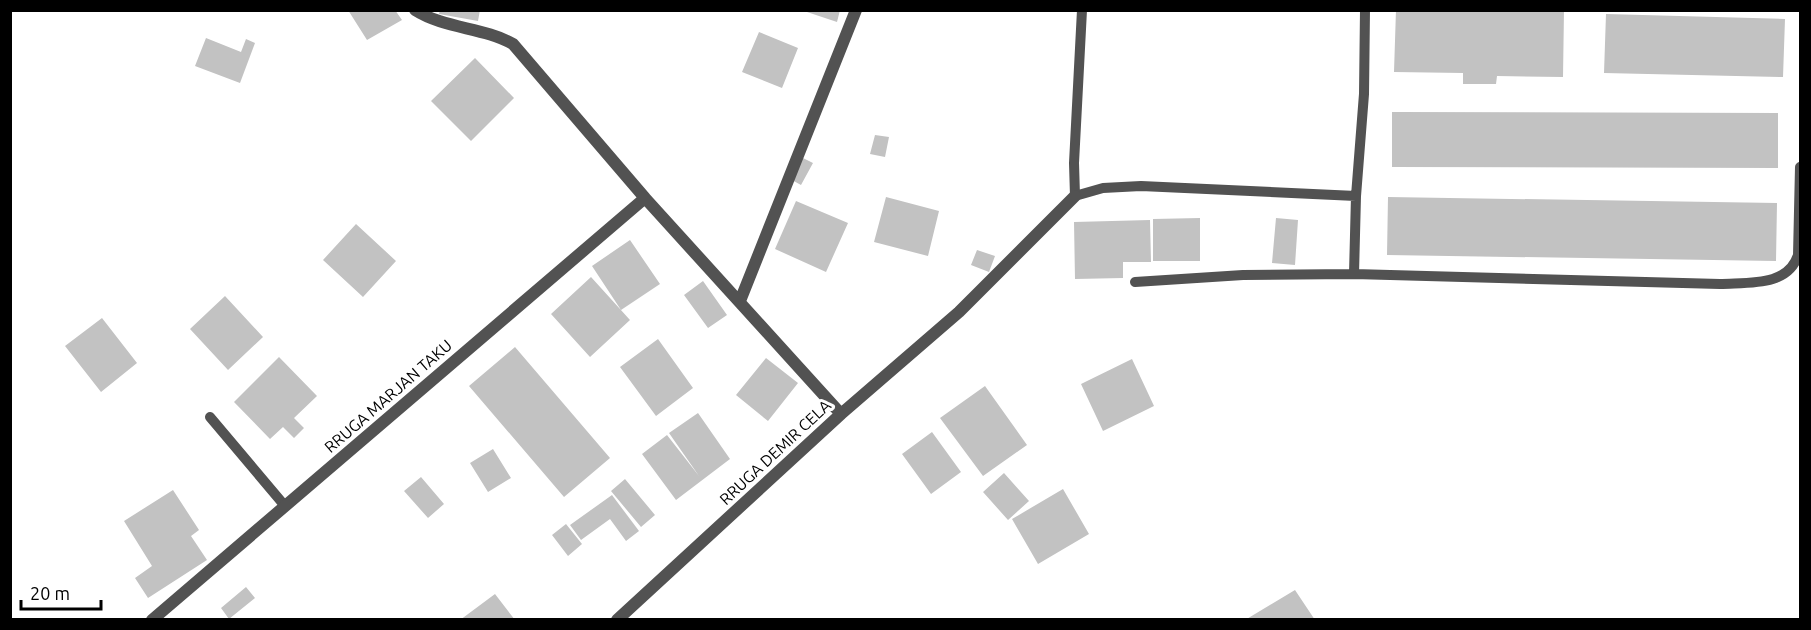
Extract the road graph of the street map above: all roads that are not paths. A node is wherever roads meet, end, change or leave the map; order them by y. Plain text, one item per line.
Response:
1 (415, 10) edge
2 (856, 10) edge
3 (1082, 10) edge
4 (1365, 10) edge
5 (1800, 167) edge
6 (1075, 196) junction
7 (1356, 196) junction
8 (645, 198) junction
9 (1354, 274) junction
10 (1135, 282) dead end
11 (740, 301) junction
12 (841, 414) junction
13 (210, 417) dead end
14 (285, 506) junction
15 (152, 620) edge
16 (617, 620) edge

1 - 8 street
2 - 11 street
3 - 6 lane
4 - 7 lane
5 - 9 lane
6 - 7 lane
6 - 12 street, RRUGA DEMIR CELA
7 - 9 lane
8 - 11 street
8 - 14 street, RRUGA MARJAN TAKU
9 - 10 lane
11 - 12 street
12 - 16 street, RRUGA DEMIR CELA
13 - 14 lane
14 - 15 street, RRUGA MARJAN TAKU

